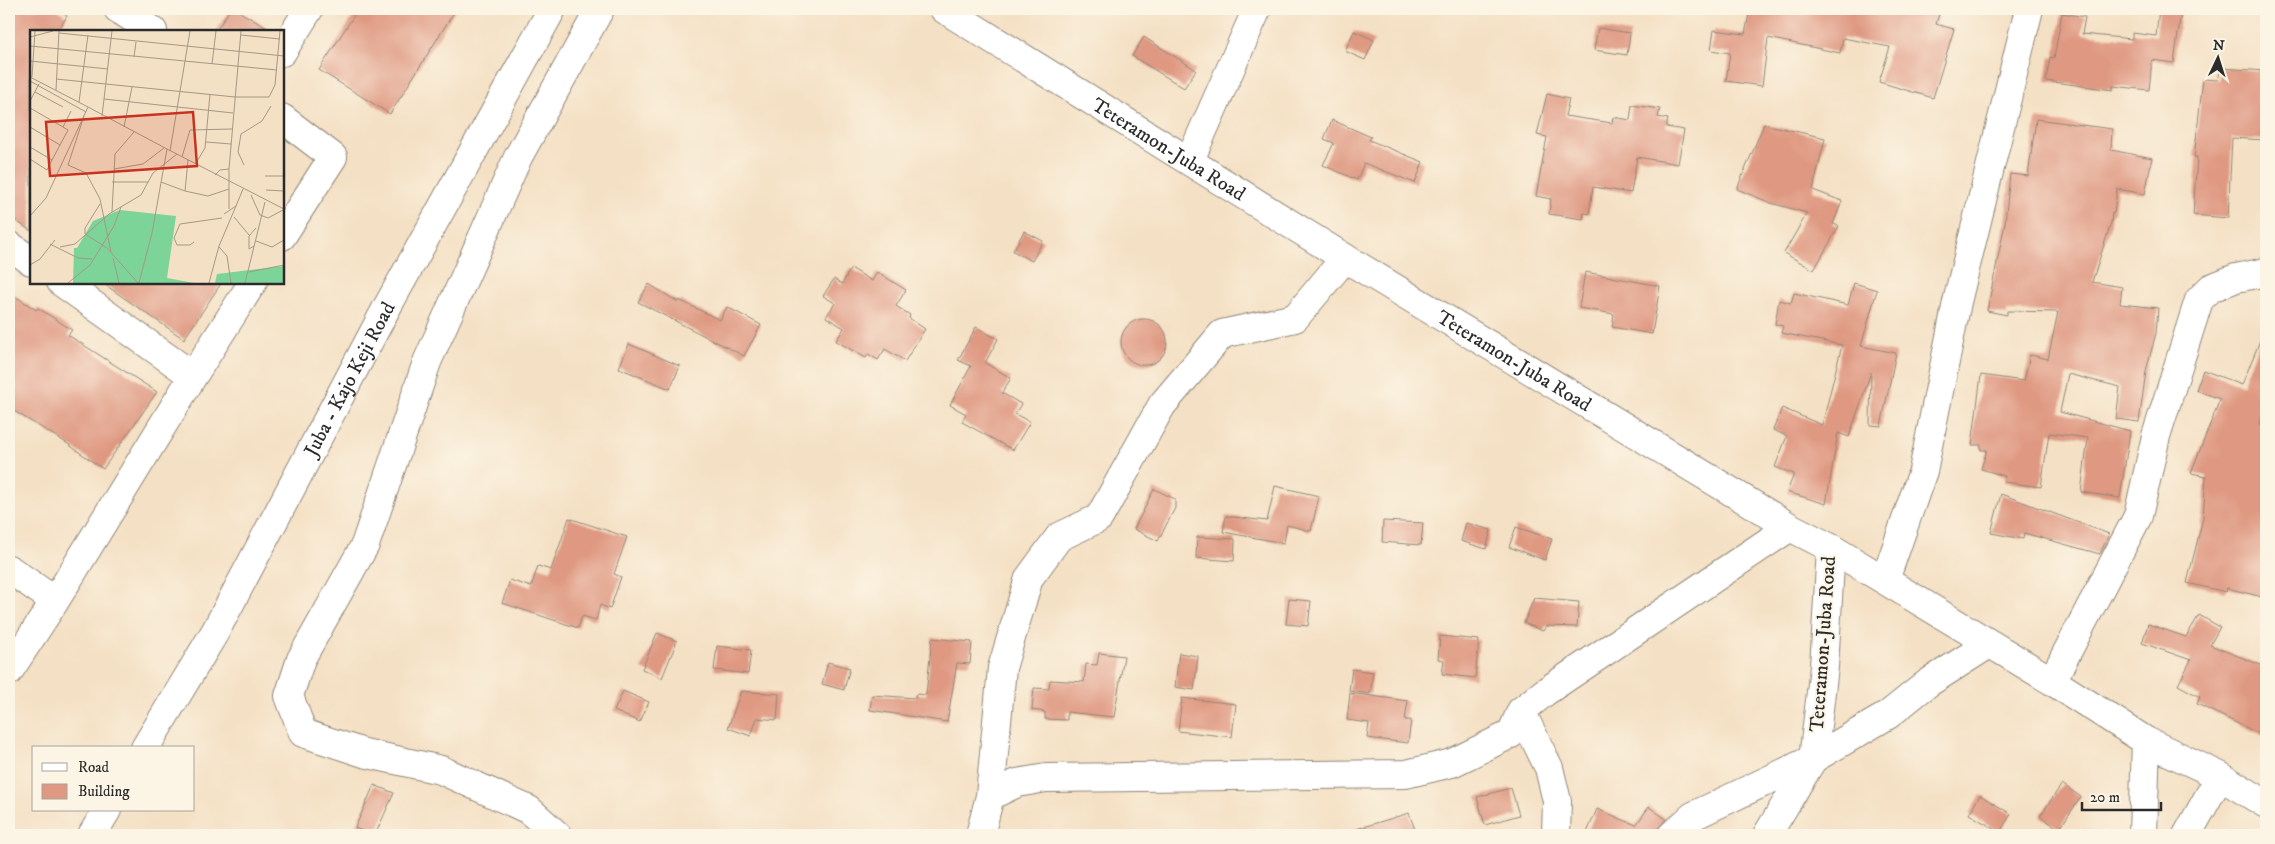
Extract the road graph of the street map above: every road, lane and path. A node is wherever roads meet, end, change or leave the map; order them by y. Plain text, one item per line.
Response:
1 (118, 9) edge
2 (309, 9) edge
3 (552, 9) edge
4 (600, 9) edge
5 (944, 9) edge
6 (1257, 9) edge
7 (2029, 9) edge
8 (151, 30) edge
9 (284, 49) edge
10 (284, 120) edge
11 (1190, 160) junction
12 (284, 233) edge
13 (9, 245) edge
14 (1345, 258) junction
15 (30, 260) edge
16 (2266, 272) edge
17 (64, 284) edge
18 (252, 284) edge
19 (193, 376) junction
20 (1790, 527) junction
21 (1831, 548) junction
22 (9, 569) edge
23 (1886, 580) junction
24 (55, 601) junction
25 (1989, 644) junction
26 (9, 671) edge
27 (2052, 681) junction
28 (1521, 711) junction
29 (2146, 741) junction
30 (146, 746) edge
31 (1813, 760) junction
32 (2220, 776) junction
33 (990, 796) junction
34 (2266, 803) edge
35 (106, 812) edge
36 (92, 835) edge
37 (557, 835) edge
38 (980, 835) edge
39 (1556, 835) edge
40 (1672, 835) edge
41 (1767, 835) edge
42 (2143, 835) edge
43 (2187, 835) edge

1 - 8 street
2 - 9 street
3 - 30 street, Juba - Kajo Keji Road
4 - 37 street
5 - 11 street, Teteramon-Juba Road
6 - 11 street
7 - 23 street
10 - 12 street
11 - 14 street, Teteramon-Juba Road
13 - 15 street
14 - 20 street, Teteramon-Juba Road
14 - 33 street
16 - 27 street
17 - 19 street
18 - 19 street
19 - 24 street
20 - 21 street, Teteramon-Juba Road
20 - 28 street
21 - 23 street
21 - 31 street, Teteramon-Juba Road
22 - 24 street
23 - 25 street
24 - 26 street
25 - 27 street
25 - 31 street
27 - 29 street
28 - 33 street
28 - 39 street
29 - 32 street
29 - 42 street
31 - 40 street
31 - 41 street, Teteramon-Juba Road
32 - 34 street
32 - 43 street
33 - 38 street
35 - 36 street

